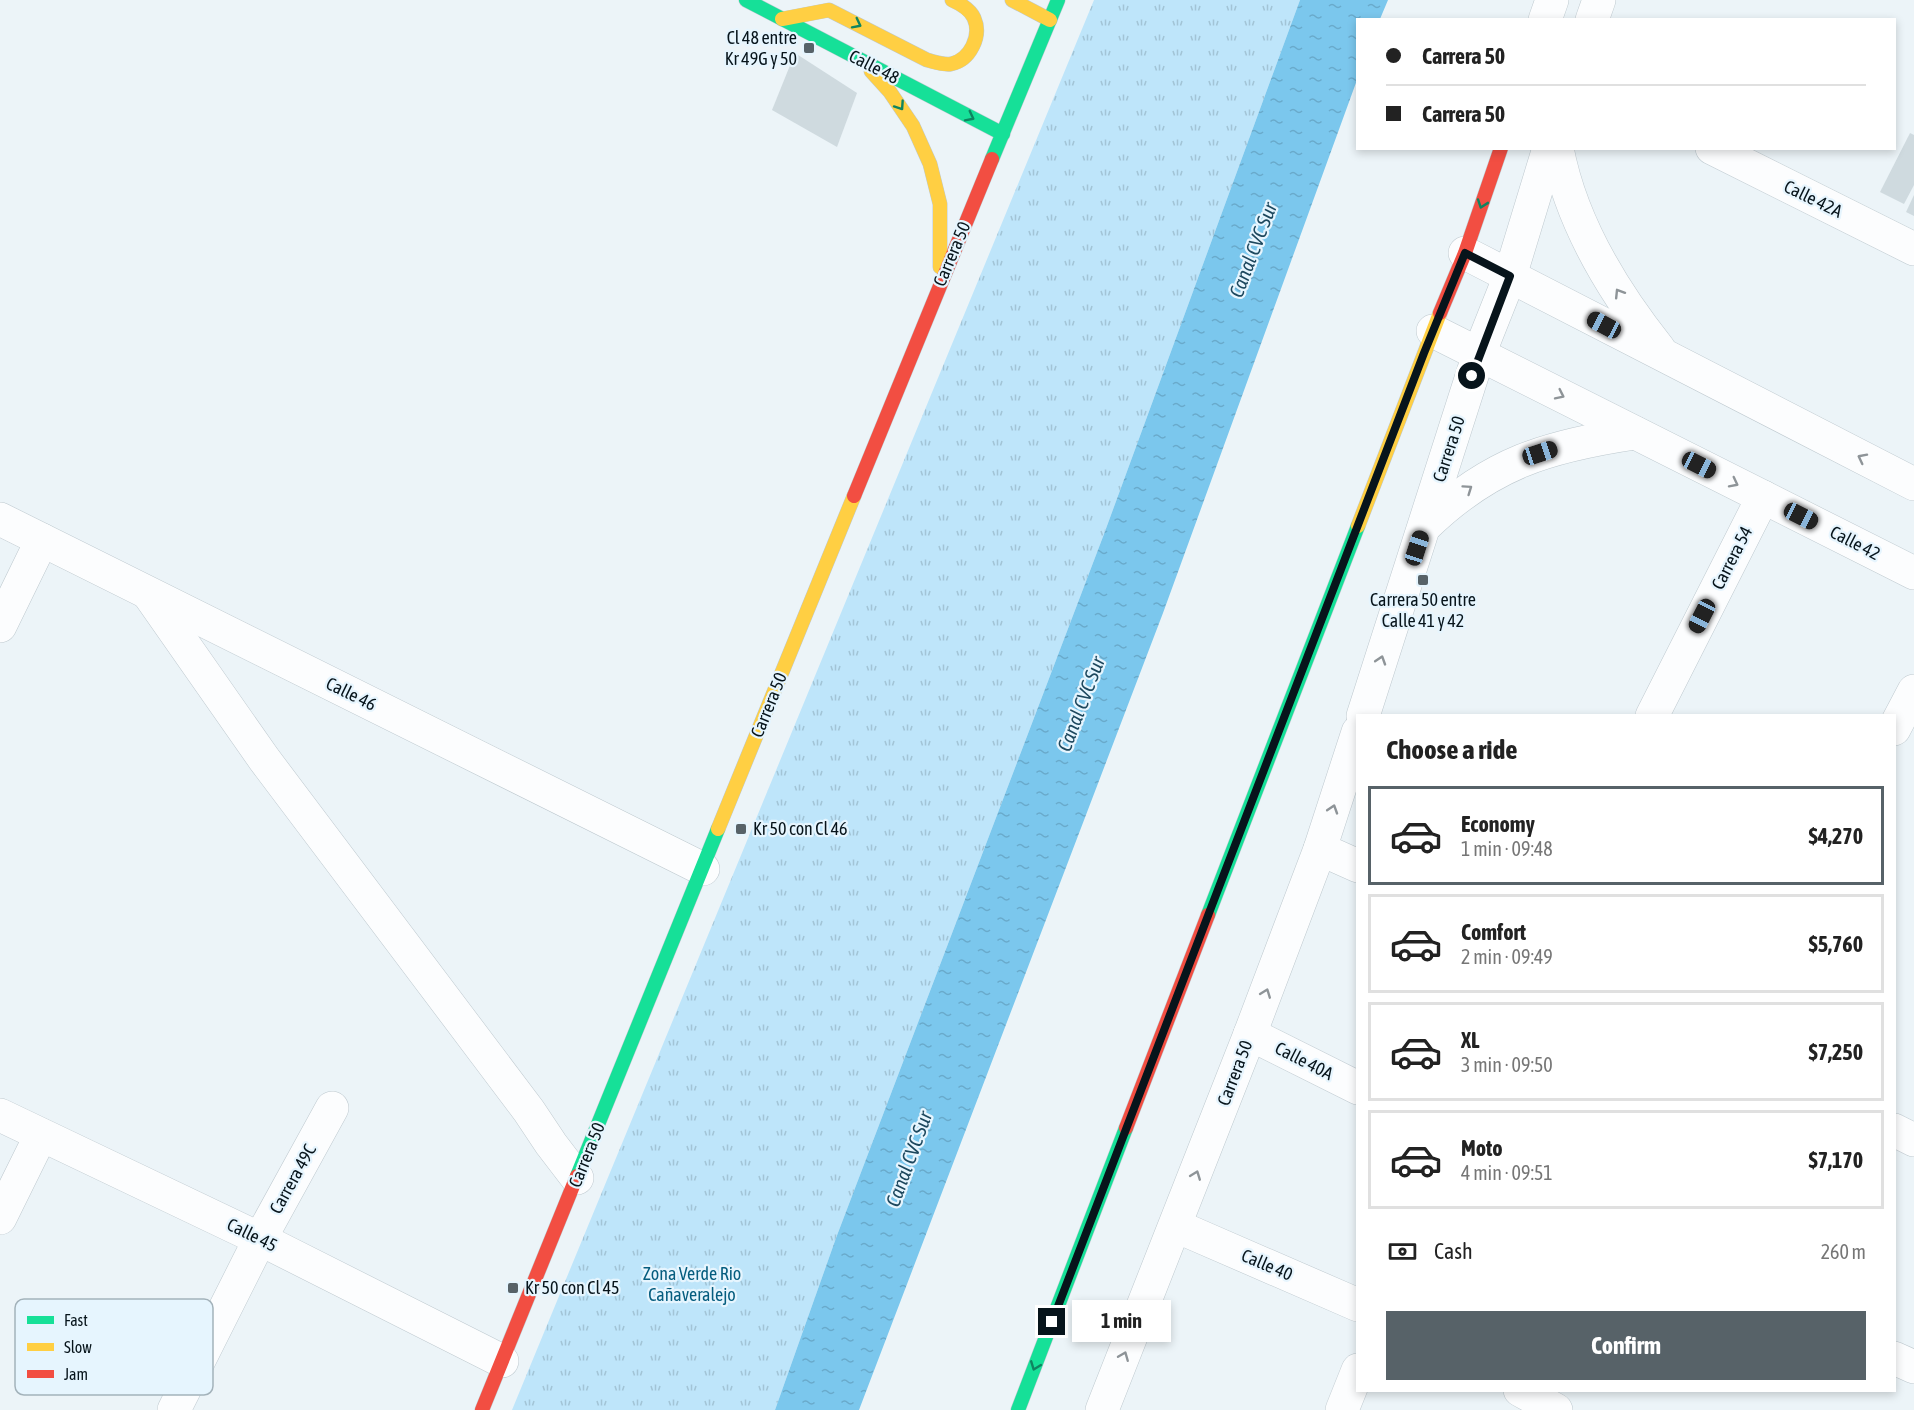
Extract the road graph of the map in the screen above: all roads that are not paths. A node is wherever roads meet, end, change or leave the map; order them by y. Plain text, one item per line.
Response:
1 (746, 0) edge
2 (952, 0) edge
3 (1012, 0) edge
4 (1058, 0) edge
5 (1551, 0) edge
6 (1599, 0) edge
7 (1546, 18) edge
8 (1593, 18) edge
9 (782, 19) junction
10 (1050, 20) junction
11 (862, 61) junction
12 (1003, 134) junction
13 (1500, 150) edge
14 (1548, 150) edge
15 (1557, 150) edge
16 (1716, 150) edge
17 (1914, 249) edge
18 (1465, 253) junction
19 (1510, 276) junction
20 (940, 284) junction
21 (1563, 303) junction
22 (1433, 331) junction
23 (1479, 354) junction
24 (1665, 357) junction
25 (1528, 379) junction
26 (1635, 432) junction
27 (1914, 484) edge
28 (1763, 497) junction
29 (0, 519) edge
30 (1424, 527) junction
31 (42, 540) junction
32 (1914, 573) edge
33 (147, 592) junction
34 (0, 626) edge
35 (1914, 691) edge
36 (1364, 714) edge
37 (1653, 714) edge
38 (1896, 725) edge
39 (1356, 738) edge
40 (1320, 849) junction
41 (1356, 865) edge
42 (703, 868) junction
43 (1250, 1034) junction
44 (1356, 1087) edge
45 (332, 1108) dead end
46 (0, 1115) edge
47 (1896, 1131) edge
48 (41, 1135) junction
49 (1914, 1140) edge
50 (577, 1178) junction
51 (0, 1218) edge
52 (1176, 1226) junction
53 (260, 1239) junction
54 (1356, 1304) edge
55 (213, 1332) edge
56 (1896, 1359) edge
57 (502, 1360) junction
58 (1914, 1367) edge
59 (1356, 1375) edge
60 (1524, 1392) edge
61 (182, 1395) edge
62 (174, 1410) edge
63 (482, 1410) edge
64 (1018, 1410) edge
65 (1102, 1410) edge
66 (1342, 1410) edge
67 (1556, 1410) edge

1 - 9 street, Calle 48
9 -> 2 street
3 - 10 street
4 - 10 street, Carrera 50
5 - 7 street
6 - 8 street
9 - 11 street, Calle 48
10 - 12 street, Carrera 50
11 -> 12 street, Calle 48
11 -> 20 street
12 - 20 street, Carrera 50
13 -> 18 street
14 - 19 street, Carrera 50
24 -> 15 street
16 - 17 street, Calle 42A
18 - 19 street
18 - 22 street
19 - 21 street
19 - 23 street, Carrera 50
20 - 42 street, Carrera 50
21 - 24 street
21 - 25 street
22 - 23 street, Calle 42
22 -> 64 street
23 - 25 street, Calle 42
23 - 30 street, Carrera 50
27 -> 24 street
25 -> 26 street, Calle 42
26 -> 28 street, Calle 42
30 -> 26 street
28 - 32 street, Calle 42
28 - 37 street, Carrera 54
29 - 31 street, Calle 46
36 -> 30 street, Carrera 50
31 - 33 street, Calle 46
31 - 34 street
33 - 42 street, Calle 46
33 - 50 street
35 - 38 street
40 -> 39 street, Carrera 50
40 - 41 street
43 -> 40 street, Carrera 50
42 - 50 street, Carrera 50
43 - 44 street, Calle 40A
52 -> 43 street, Carrera 50
45 - 53 street, Carrera 49C
46 - 48 street, Calle 45
47 - 49 street
48 - 51 street
48 - 53 street, Calle 45
50 - 57 street, Carrera 50
52 - 54 street, Calle 40
65 -> 52 street, Carrera 50
53 - 55 street, Carrera 49C
53 - 57 street, Calle 45
56 - 58 street
57 - 63 street, Carrera 50
59 - 66 street
60 - 67 street
61 - 62 street, Carrera 49C

